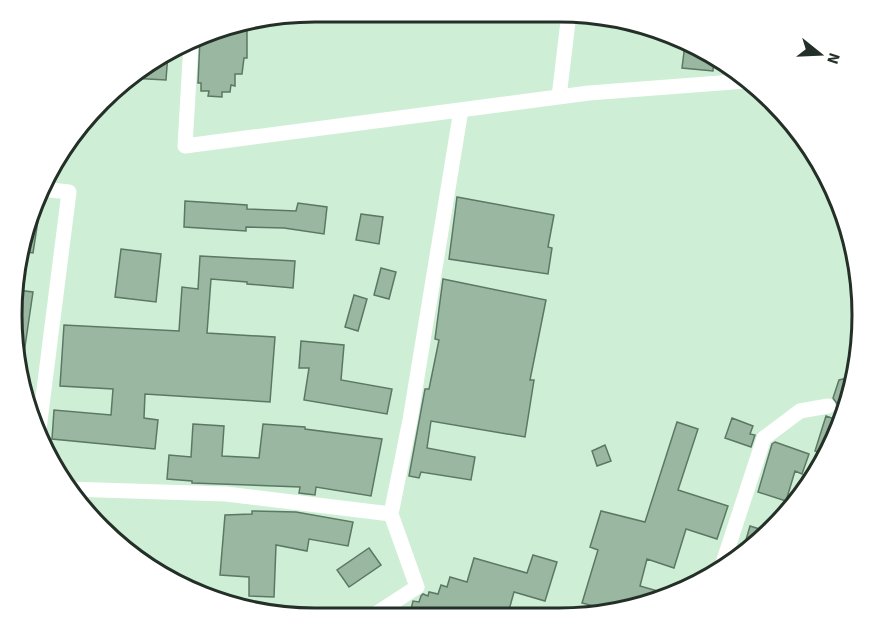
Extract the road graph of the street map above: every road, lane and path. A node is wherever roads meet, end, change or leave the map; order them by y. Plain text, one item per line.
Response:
1 (568, 22) edge
2 (191, 51) edge
3 (735, 82) edge
4 (559, 97) junction
5 (461, 110) junction
6 (51, 190) edge
7 (828, 406) dead end
8 (40, 416) edge
9 (80, 489) edge
10 (392, 514) junction
11 (725, 556) edge
12 (388, 608) edge

1 - 4 street
2 - 5 street
3 - 4 street
4 - 5 street
5 - 10 street
6 - 8 street
7 - 11 street
9 - 10 street
10 - 12 street

